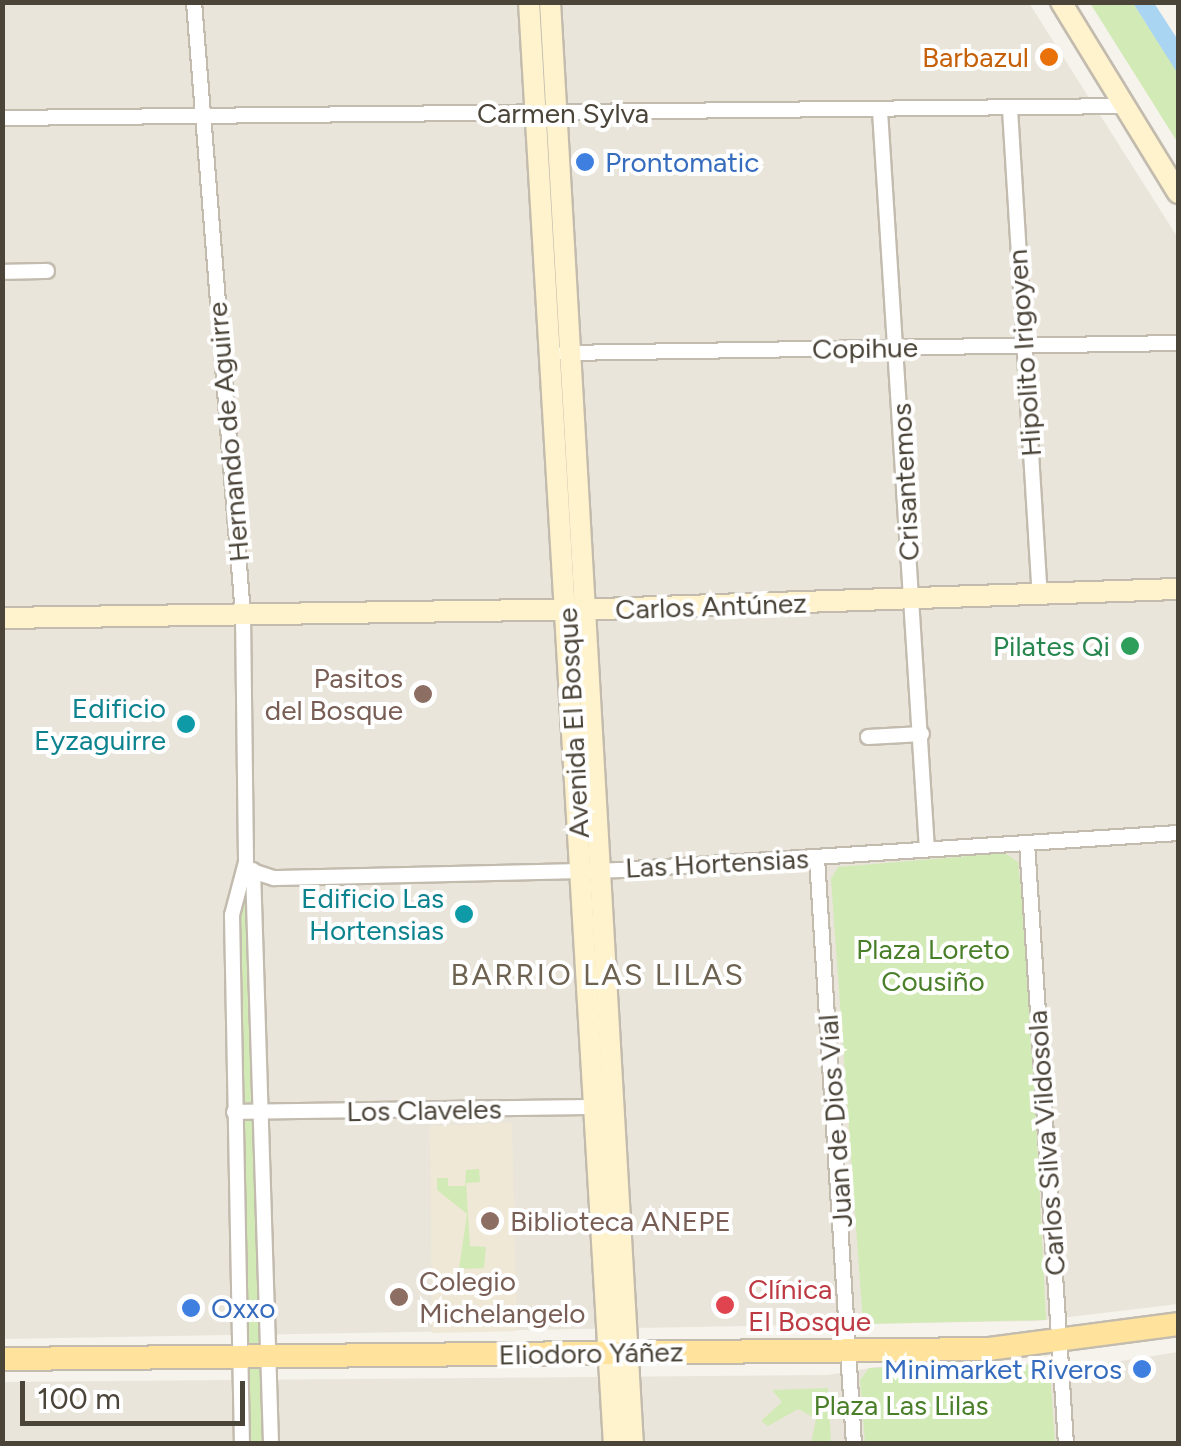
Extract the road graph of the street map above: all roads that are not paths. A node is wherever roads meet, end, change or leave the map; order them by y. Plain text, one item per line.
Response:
1 (194, 2) edge
2 (530, 2) edge
3 (550, 2) edge
4 (1062, 2) edge
5 (1124, 106) junction
6 (1010, 110) junction
7 (880, 111) junction
8 (549, 113) junction
9 (203, 116) junction
10 (2, 118) edge
11 (1178, 193) edge
12 (46, 271) dead end
13 (2, 272) edge
14 (1178, 343) edge
15 (1023, 345) junction
16 (898, 347) junction
17 (562, 353) junction
18 (1178, 589) edge
19 (1040, 596) junction
20 (913, 600) junction
21 (577, 610) junction
22 (243, 615) junction
23 (2, 618) edge
24 (922, 734) junction
25 (868, 737) dead end
26 (1178, 832) edge
27 (1027, 843) junction
28 (927, 849) junction
29 (817, 858) junction
30 (250, 867) junction
31 (591, 870) junction
32 (604, 1107) junction
33 (234, 1112) junction
34 (264, 1112) junction
35 (1178, 1324) edge
36 (1059, 1344) junction
37 (850, 1350) junction
38 (618, 1353) junction
39 (240, 1356) junction
40 (270, 1356) junction
41 (2, 1359) edge
42 (242, 1444) edge
43 (271, 1444) edge
44 (614, 1444) edge
45 (634, 1444) edge
46 (854, 1444) edge
47 (1066, 1444) edge

1 - 9 street, Hernando de Aguirre
2 - 8 street, Avenida El Bosque
3 - 8 street, Avenida El Bosque
4 - 5 street
5 - 6 street, Carmen Sylva
5 - 11 street
6 - 7 street, Carmen Sylva
6 - 15 street, Hipolito Irigoyen
7 - 8 street, Carmen Sylva
7 - 16 street, Crisantemos
8 - 9 street, Carmen Sylva
8 - 17 street, Avenida El Bosque
9 - 10 street, Carmen Sylva
9 - 22 street, Hernando de Aguirre
12 - 13 street
14 - 15 street, Copihue
15 - 16 street, Copihue
15 - 19 street, Hipolito Irigoyen
16 - 17 street, Copihue
16 - 20 street, Crisantemos
17 - 21 street, Avenida El Bosque
18 - 19 street, Carlos Antúnez
19 - 20 street, Carlos Antúnez
20 - 21 street, Carlos Antúnez
20 - 24 street, Crisantemos
21 - 22 street, Carlos Antúnez
21 - 31 street, Avenida El Bosque
22 - 23 street, Carlos Antúnez
22 - 30 street, Hernando de Aguirre
24 - 25 street
24 - 28 street, Crisantemos
26 - 27 street, Las Hortensias
27 - 28 street, Las Hortensias
27 - 36 street, Carlos Silva Vildosola
28 - 29 street, Las Hortensias
29 - 31 street, Las Hortensias
29 - 37 street, Juan de Dios Vial
30 - 31 street, Las Hortensias
30 - 33 street, Hernando de Aguirre
30 - 34 street, Hernando de Aguirre
31 - 32 street, Avenida El Bosque
32 - 34 street, Los Claveles
32 - 38 street, Avenida El Bosque
33 - 34 street, Los Claveles
33 - 39 street, Hernando de Aguirre
34 - 40 street, Hernando de Aguirre
35 - 36 main road, Eliodoro Yáñez
36 - 37 main road, Eliodoro Yáñez
36 - 47 street, Carlos Silva Vildosola
37 - 38 main road, Eliodoro Yáñez
37 - 46 street, Juan de Dios Vial
38 - 40 main road, Eliodoro Yáñez
38 - 44 street, Avenida El Bosque
38 - 45 street, Avenida El Bosque
39 - 40 main road, Eliodoro Yáñez
39 - 41 main road, Eliodoro Yáñez
39 - 42 street, Hernando de Aguirre
40 - 43 street, Hernando de Aguirre

